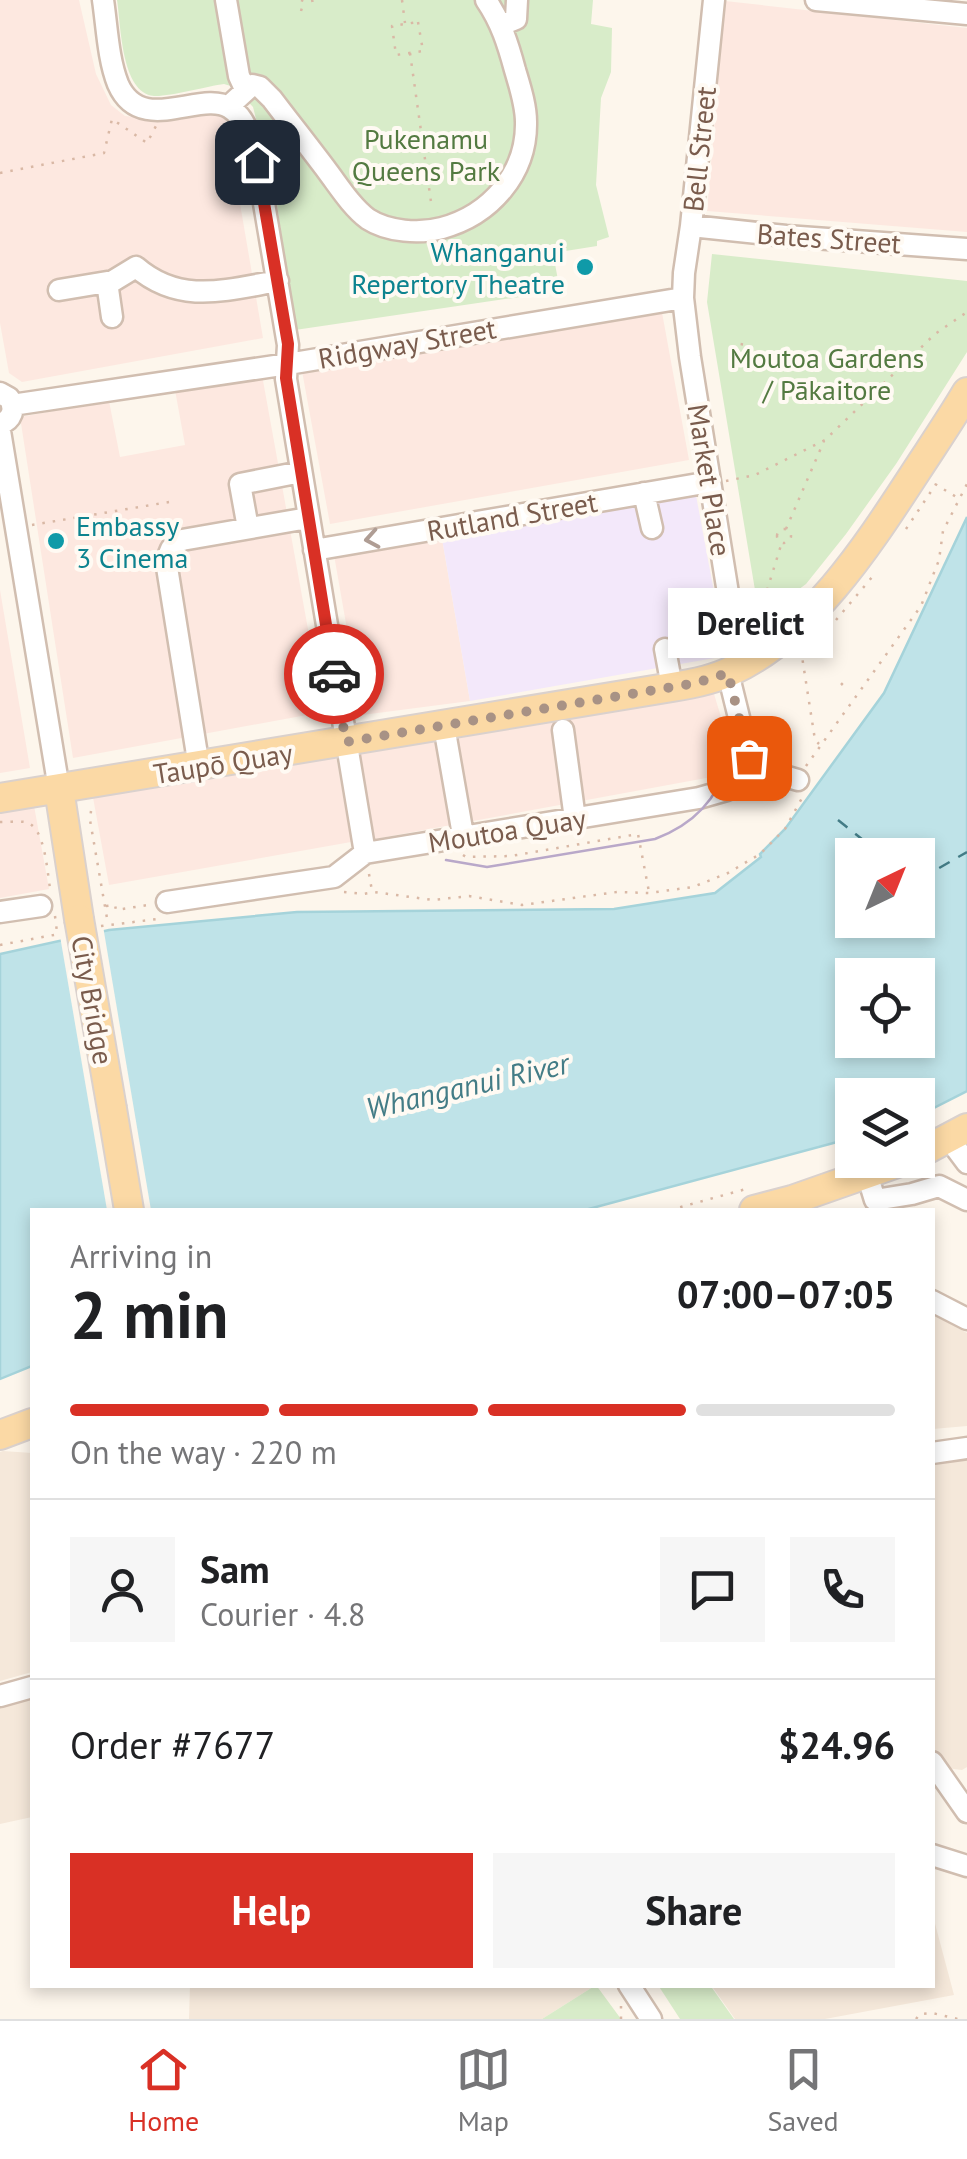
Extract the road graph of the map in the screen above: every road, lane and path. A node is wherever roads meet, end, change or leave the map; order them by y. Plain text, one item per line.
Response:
1 (103, 0) edge
2 (226, 0) edge
3 (303, 0) edge
4 (316, 0) edge
5 (402, 0) edge
6 (486, 0) edge
7 (517, 0) edge
8 (714, 0) edge
9 (816, 0) edge
10 (301, 10) dead end
11 (967, 14) edge
12 (405, 24) junction
13 (501, 25) junction
14 (410, 53) junction
15 (245, 90) junction
16 (229, 106) junction
17 (150, 108) junction
18 (0, 173) edge
19 (692, 226) junction
20 (435, 230) junction
21 (967, 249) edge
22 (278, 281) junction
23 (106, 282) junction
24 (59, 290) dead end
25 (683, 298) junction
26 (967, 312) edge
27 (112, 317) dead end
28 (742, 343) dead end
29 (288, 364) junction
30 (762, 367) dead end
31 (967, 392) edge
32 (6, 399) edge
33 (0, 428) edge
34 (824, 440) junction
35 (301, 472) junction
36 (916, 472) junction
37 (710, 482) junction
38 (967, 484) edge
39 (644, 493) junction
40 (960, 499) junction
41 (169, 502) dead end
42 (308, 518) junction
43 (16, 527) junction
44 (248, 528) junction
45 (652, 528) dead end
46 (786, 529) junction
47 (782, 542) junction
48 (314, 550) junction
49 (764, 600) dead end
50 (792, 628) junction
51 (665, 650) dead end
52 (759, 656) junction
53 (728, 673) junction
54 (847, 678) dead end
55 (841, 685) dead end
56 (672, 687) junction
57 (444, 726) junction
58 (564, 730) dead end
59 (346, 742) junction
60 (820, 745) junction
61 (747, 766) junction
62 (199, 767) junction
63 (798, 780) junction
64 (59, 789) junction
65 (0, 798) edge
66 (91, 811) dead end
67 (575, 819) junction
68 (39, 820) dead end
69 (0, 822) edge
70 (33, 826) junction
71 (464, 836) junction
72 (441, 840) junction
73 (41, 846) dead end
74 (365, 853) junction
75 (346, 892) dead end
76 (649, 894) junction
77 (41, 906) dead end
78 (105, 906) junction
79 (164, 910) junction
80 (0, 912) edge
81 (108, 925) junction
82 (76, 927) junction
83 (0, 945) edge
84 (958, 1133) edge
85 (935, 1145) edge
86 (967, 1163) edge
87 (857, 1178) edge
88 (868, 1178) edge
89 (967, 1200) edge
90 (792, 1205) edge
91 (129, 1208) edge
92 (935, 1303) edge
93 (967, 1319) edge
94 (30, 1424) edge
95 (0, 1435) edge
96 (967, 1448) edge
97 (935, 1453) edge
98 (30, 1688) edge
99 (0, 1696) edge
100 (935, 1766) edge
101 (967, 1812) edge
102 (935, 1856) edge
103 (967, 1866) edge
104 (631, 1988) edge
105 (651, 2019) edge
106 (916, 2019) edge
107 (958, 2019) edge

1 - 17 street
2 - 15 street
3 - 4 path
3 - 10 path
5 - 12 path
6 - 13 street
7 - 13 street
8 - 19 street, Bell Street
9 - 11 street
12 - 14 path
12 - 14 path
13 - 20 street
14 - 20 path
15 - 16 street
15 - 20 street
16 - 17 street
16 - 22 street
17 - 18 path
19 - 21 street, Bates Street
19 - 25 street, Bell Street
22 - 23 street
22 - 29 street
23 - 24 street
23 - 27 street
25 - 29 street, Ridgway Street
25 - 37 street, Market Place
26 - 34 path
28 - 30 path
29 - 32 street, Ridgway Street
29 - 35 street
31 - 36 main road, Taupō Quay
32 - 33 street
33 - 43 street
34 - 37 path
34 - 46 path
35 - 42 street
35 - 44 street
36 - 40 path
36 - 50 main road, Taupō Quay
37 - 39 street, Rutland Street
37 - 52 street, Market Place
38 - 40 path
39 - 45 street
39 -> 48 street, Rutland Street
40 - 60 path
41 - 43 path
42 - 44 street
42 - 48 street
43 - 64 street
44 - 62 street
46 - 47 path
46 - 47 path
47 - 49 path
48 - 59 street
50 - 52 main road, Taupō Quay
50 - 60 path
51 - 56 street
52 - 53 main road, Taupō Quay
53 - 56 main road, Taupō Quay
53 - 61 street
54 - 55 path
56 - 57 main road, Taupō Quay
57 - 59 main road, Taupō Quay
57 - 71 street
58 - 67 street
59 - 62 main road, Taupō Quay
59 - 74 street
60 - 63 path
61 - 63 street
61 - 67 street, Moutoa Quay
62 - 64 main road, Taupō Quay
63 - 76 path
64 - 65 main road, Taupō Quay
64 - 82 main road, City Bridge
66 - 78 path
67 - 71 street, Moutoa Quay
68 - 70 path
69 - 70 path
70 - 73 path
71 - 72 street, Moutoa Quay
72 - 74 street, Moutoa Quay
72 - 76 path
74 - 79 street, Moutoa Quay
75 - 76 path
77 - 80 street
78 - 79 path
78 - 81 path
79 - 81 path
81 - 82 path
82 - 83 path
82 - 91 main road, City Bridge, bridge
84 - 85 main road
84 - 86 street
87 - 90 main road
88 - 89 street
92 - 93 street
94 - 95 main road
96 - 97 street
98 - 99 street
100 - 101 street
102 - 103 street
104 - 105 street
106 - 107 path

